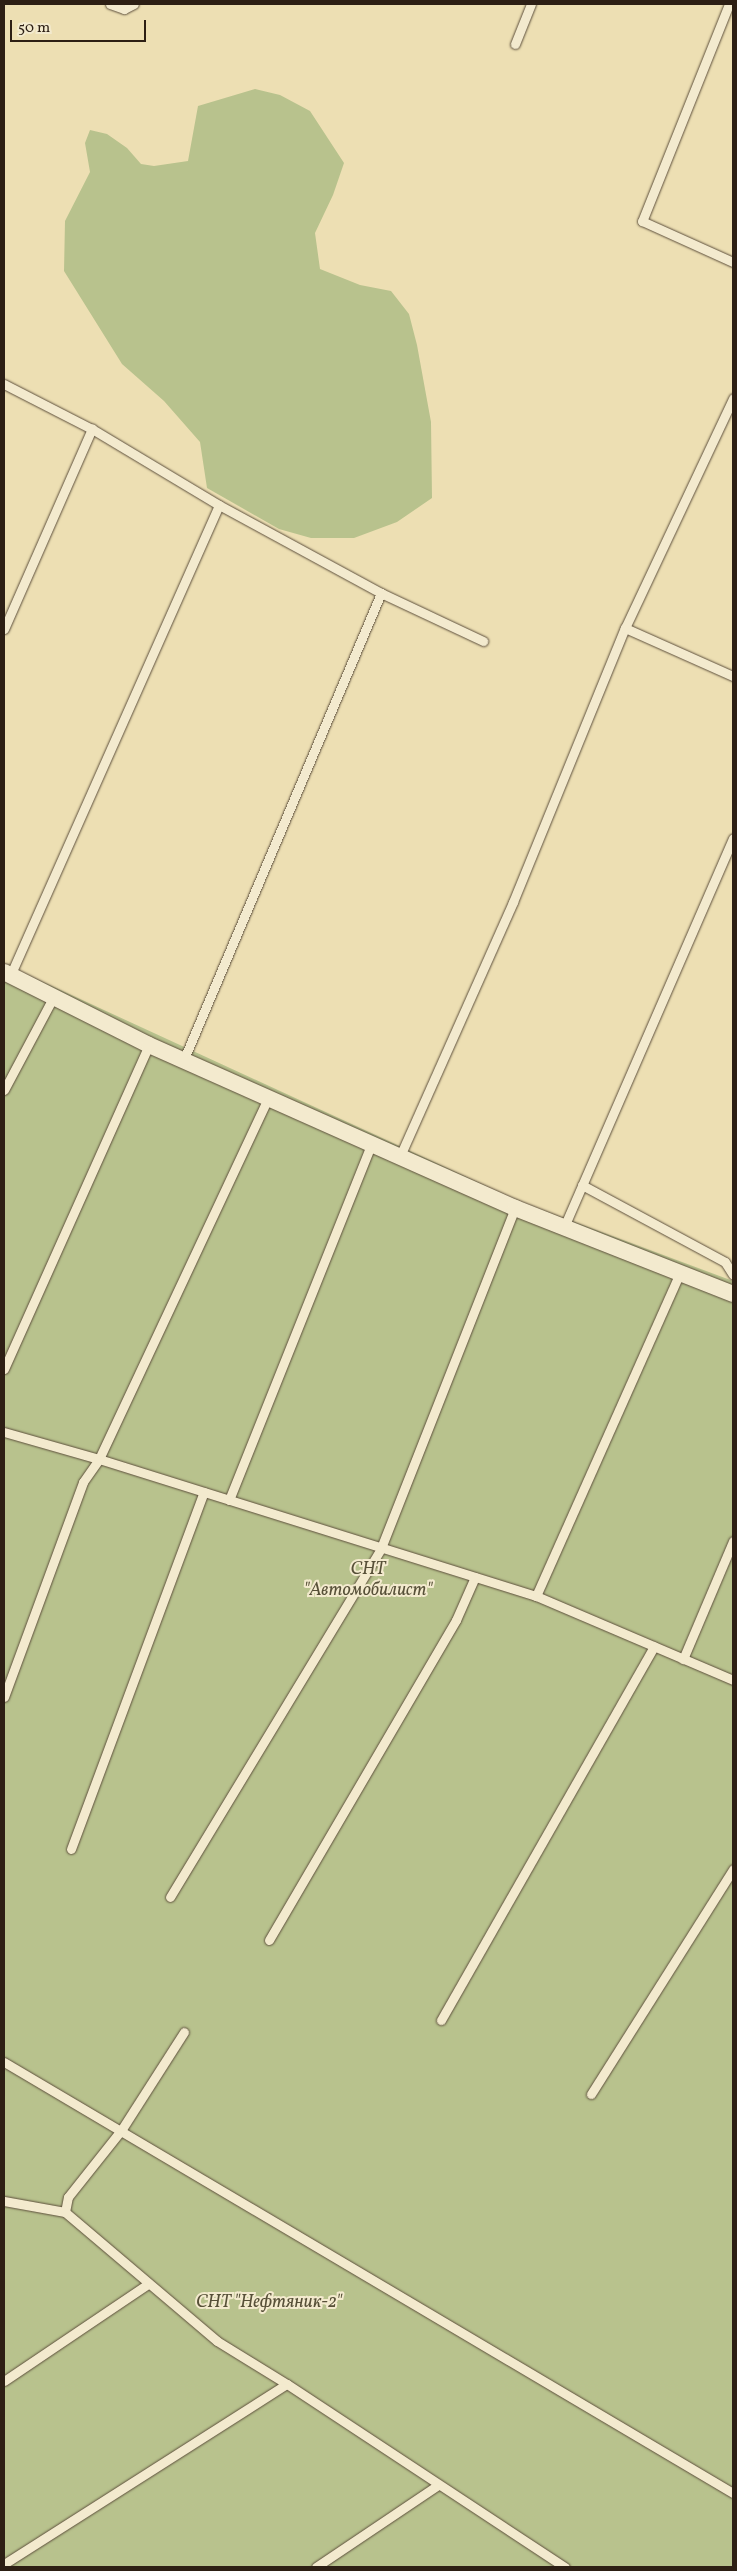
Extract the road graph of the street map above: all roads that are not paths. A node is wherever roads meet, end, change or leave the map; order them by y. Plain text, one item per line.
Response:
1 (110, 4) edge
2 (134, 4) edge
3 (531, 4) edge
4 (729, 4) edge
5 (515, 44) dead end
6 (733, 262) edge
7 (4, 384) edge
8 (733, 398) edge
9 (92, 429) junction
10 (219, 505) junction
11 (381, 593) junction
12 (625, 628) junction
13 (4, 629) edge
14 (483, 641) dead end
15 (733, 676) edge
16 (733, 838) edge
17 (7, 974) edge
18 (53, 998) junction
19 (149, 1044) junction
20 (184, 1059) junction
21 (4, 1090) edge
22 (268, 1098) junction
23 (372, 1143) junction
24 (400, 1156) junction
25 (582, 1185) junction
26 (515, 1208) junction
27 (564, 1227) junction
28 (679, 1274) junction
29 (733, 1275) edge
30 (733, 1294) edge
31 (4, 1369) edge
32 (4, 1432) edge
33 (99, 1459) junction
34 (204, 1492) junction
35 (229, 1500) junction
36 (733, 1541) edge
37 (381, 1548) junction
38 (474, 1577) junction
39 (536, 1596) junction
40 (654, 1646) junction
41 (683, 1659) junction
42 (733, 1680) edge
43 (4, 1697) edge
44 (72, 1849) dead end
45 (733, 1869) edge
46 (170, 1897) dead end
47 (269, 1940) dead end
48 (442, 2020) dead end
49 (184, 2032) dead end
50 (4, 2062) edge
51 (591, 2094) dead end
52 (122, 2129) junction
53 (4, 2201) edge
54 (65, 2212) junction
55 (148, 2284) junction
56 (4, 2381) edge
57 (287, 2384) junction
58 (438, 2485) junction
59 (733, 2493) edge
60 (4, 2564) edge
61 (316, 2567) edge
62 (565, 2567) edge

1 - 2 lane
3 - 5 lane
4 - 6 lane
7 - 9 lane
8 - 12 lane
9 - 10 lane
9 - 13 lane
10 - 11 lane
10 - 17 lane
11 - 14 lane
11 - 20 lane
12 - 15 lane
12 - 24 lane
16 - 25 lane
17 - 18 street
18 - 19 street
18 - 21 lane
19 - 20 street
19 - 31 lane
20 - 22 street
22 - 23 street
22 - 33 lane
23 - 24 street
23 - 35 lane
24 - 26 street
25 - 27 lane
25 - 29 lane
26 - 27 street
26 - 37 lane
27 - 28 street
28 - 30 street
28 - 39 lane
32 - 33 lane
33 - 34 lane
33 - 43 lane
34 - 35 lane
34 - 44 lane
35 - 37 lane
36 - 41 lane
37 - 38 lane
37 - 46 lane
38 - 39 lane
38 - 47 lane
39 - 40 lane
40 - 41 lane
40 - 48 lane
41 - 42 lane
45 - 51 lane
49 - 52 lane
50 - 52 lane
52 - 54 lane
52 - 59 lane
53 - 54 lane
54 - 55 lane
55 - 56 lane
55 - 57 lane
57 - 58 lane
57 - 60 lane
58 - 61 lane
58 - 62 lane

